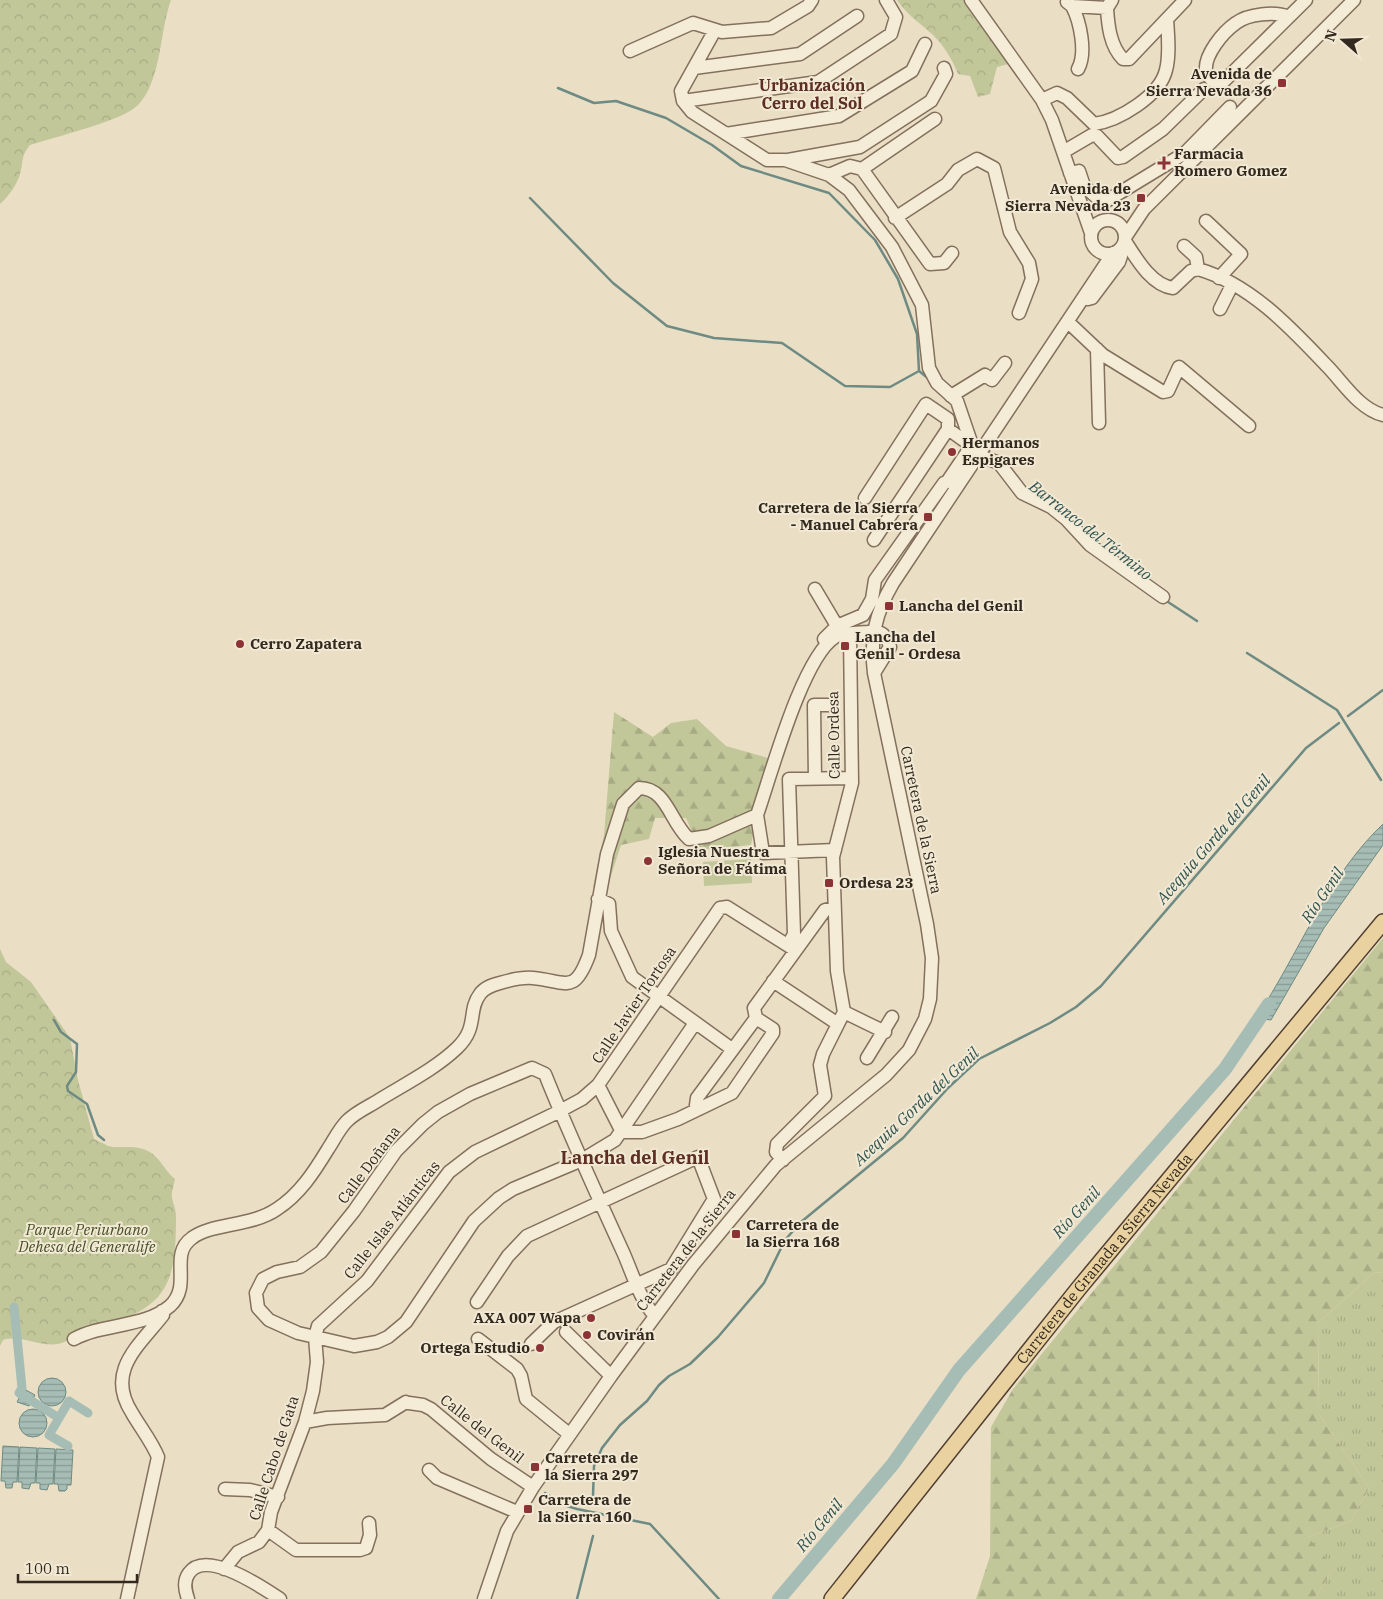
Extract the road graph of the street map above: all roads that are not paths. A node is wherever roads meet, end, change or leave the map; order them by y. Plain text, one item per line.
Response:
1 (812, 0) edge
2 (886, 0) edge
3 (971, 0) edge
4 (1185, 0) edge
5 (1306, 0) edge
6 (1354, 0) edge
7 (1069, 3) edge
8 (1109, 4) edge
9 (857, 16) dead end
10 (1289, 17) junction
11 (1167, 19) junction
12 (715, 30) junction
13 (926, 44) dead end
14 (630, 51) dead end
15 (694, 68) junction
16 (944, 68) dead end
17 (1078, 69) dead end
18 (1204, 89) dead end
19 (1042, 100) junction
20 (683, 101) junction
21 (1230, 107) dead end
22 (935, 119) dead end
23 (726, 134) junction
24 (1063, 152) junction
25 (785, 160) junction
26 (862, 169) junction
27 (1070, 173) junction
28 (829, 175) junction
29 (1162, 191) junction
30 (1082, 205) junction
31 (1144, 209) junction
32 (895, 218) junction
33 (1099, 221) junction
34 (1114, 221) junction
35 (1206, 222) dead end
36 (1091, 233) junction
37 (1121, 246) junction
38 (1184, 246) dead end
39 (1096, 249) junction
40 (952, 253) dead end
41 (1198, 269) junction
42 (1219, 278) junction
43 (1091, 285) junction
44 (1232, 285) junction
45 (1082, 301) junction
46 (1220, 309) dead end
47 (1019, 313) dead end
48 (1068, 322) junction
49 (1097, 349) junction
50 (1005, 363) dead end
51 (951, 396) junction
52 (1383, 419) edge
53 (1099, 424) dead end
54 (1249, 426) dead end
55 (948, 429) junction
56 (975, 450) junction
57 (865, 498) dead end
58 (874, 540) dead end
59 (815, 589) dead end
60 (1163, 597) dead end
61 (837, 626) junction
62 (874, 631) junction
63 (850, 635) junction
64 (814, 665) junction
65 (830, 705) dead end
66 (852, 778) junction
67 (815, 779) junction
68 (756, 814) junction
69 (835, 850) junction
70 (792, 852) junction
71 (598, 899) junction
72 (834, 908) junction
73 (1383, 922) edge
74 (791, 947) junction
75 (772, 981) junction
76 (659, 997) junction
77 (844, 1012) junction
78 (892, 1017) dead end
79 (756, 1018) junction
80 (695, 1023) junction
81 (838, 1024) junction
82 (885, 1032) junction
83 (732, 1049) junction
84 (867, 1058) dead end
85 (598, 1085) junction
86 (699, 1109) junction
87 (559, 1110) junction
88 (622, 1132) junction
89 (582, 1160) junction
90 (783, 1160) junction
91 (600, 1202) junction
92 (637, 1284) junction
93 (687, 1287) junction
94 (477, 1302) dead end
95 (162, 1311) junction
96 (655, 1316) junction
97 (560, 1327) junction
98 (315, 1336) junction
99 (74, 1338) dead end
100 (478, 1339) dead end
101 (531, 1344) dead end
102 (638, 1352) junction
103 (611, 1376) junction
104 (305, 1422) junction
105 (569, 1434) junction
106 (551, 1462) junction
107 (429, 1470) dead end
108 (533, 1487) junction
109 (225, 1489) dead end
110 (278, 1497) junction
111 (517, 1512) junction
112 (370, 1523) dead end
113 (268, 1530) junction
114 (224, 1569) junction
115 (127, 1599) edge
116 (188, 1599) edge
117 (280, 1599) edge
118 (484, 1599) edge
119 (832, 1599) edge

1 - 12 street
2 - 20 street
3 - 19 street
4 - 11 street
5 - 10 street
6 - 29 street
7 - 8 street
7 - 17 street
8 - 11 street
9 - 15 street
10 - 10 street
11 - 19 street
12 - 14 street
12 - 15 street
13 - 23 street
15 - 20 street
16 - 25 street
18 - 24 street
19 - 24 street
20 - 23 street
21 - 27 street
22 - 26 street
23 - 25 street
24 - 27 street
25 - 28 street
26 - 28 street
26 - 32 street
27 - 30 street
28 - 51 street
29 - 31 street
29 - 33 street
30 - 33 street
30 - 36 street
31 - 34 street
31 - 37 street
32 - 40 street
32 - 47 street
33 - 34 street
33 - 36 street
34 - 37 street
35 - 42 street
36 - 39 street
37 - 39 street
37 - 41 street
37 - 43 street
37 - 45 street
38 - 41 street
39 - 43 street
41 - 42 street
42 - 44 street
43 - 45 street
44 - 46 street
44 - 52 street
45 - 48 street
48 - 49 street
48 - 56 street
49 - 53 street
49 - 54 street
50 - 51 street
51 - 56 street
55 - 56 street
55 - 57 street
55 - 58 street
56 - 60 street
56 - 61 street
56 - 62 street, Carretera de la Sierra
59 - 61 street
61 - 64 street
62 - 63 street
62 - 90 street, Carretera de la Sierra
63 - 64 street
63 - 66 street, Calle Ordesa
64 - 68 street
65 - 67 street
66 - 67 street
66 - 69 street, Calle Ordesa
67 - 70 street
68 - 70 street
68 - 71 street
69 - 70 street
69 - 72 street, Calle Ordesa
70 - 74 street
71 - 76 street
71 - 95 street
72 - 74 street
72 - 77 street, Calle Ordesa
73 - 119 main road, Carretera de Granada a Sierra Nevada
74 - 75 street
74 - 76 street, Calle Javier Tortosa
75 - 79 street
75 - 81 street
76 - 80 street
76 - 85 street, Calle Javier Tortosa
77 - 81 street
77 - 82 street
78 - 82 street
79 - 83 street
79 - 86 street
80 - 83 street
80 - 88 street, Calle Doñana
81 - 90 street
82 - 84 street
83 - 86 street
85 - 87 street, Calle Javier Tortosa
85 - 88 street
86 - 88 street
87 - 89 street, Calle Doñana
87 - 98 street, Calle Islas Atlánticas
87 - 98 street, Calle Doñana
88 - 89 street, Calle Doñana
89 - 91 street, Calle Doñana
89 - 98 street, Calle Doñana
90 - 93 street, Carretera de la Sierra
90 - 96 street, Carretera de la Sierra
91 - 92 street, Calle Doñana
91 - 92 street
91 - 94 street
92 - 96 street, Calle Doñana
92 - 97 street
93 - 96 street
93 - 102 street, Carretera de la Sierra
95 - 99 street
95 - 115 street
96 - 102 street
96 - 103 street, Carretera de la Sierra
97 - 101 street
97 - 103 street
98 - 104 street, Calle Cabo de Gata
100 - 105 street
102 - 106 street, Carretera de la Sierra
103 - 105 street, Carretera de la Sierra
104 - 108 street, Calle del Genil
104 - 110 street, Calle Cabo de Gata
105 - 106 street, Carretera de la Sierra
106 - 108 street, Carretera de la Sierra
107 - 111 street
108 - 111 street, Carretera de la Sierra
109 - 110 street
110 - 113 street, Calle Cabo de Gata
111 - 118 street, Carretera de la Sierra
112 - 113 street
113 - 114 street, Calle Cabo de Gata
114 - 116 street
114 - 117 street

